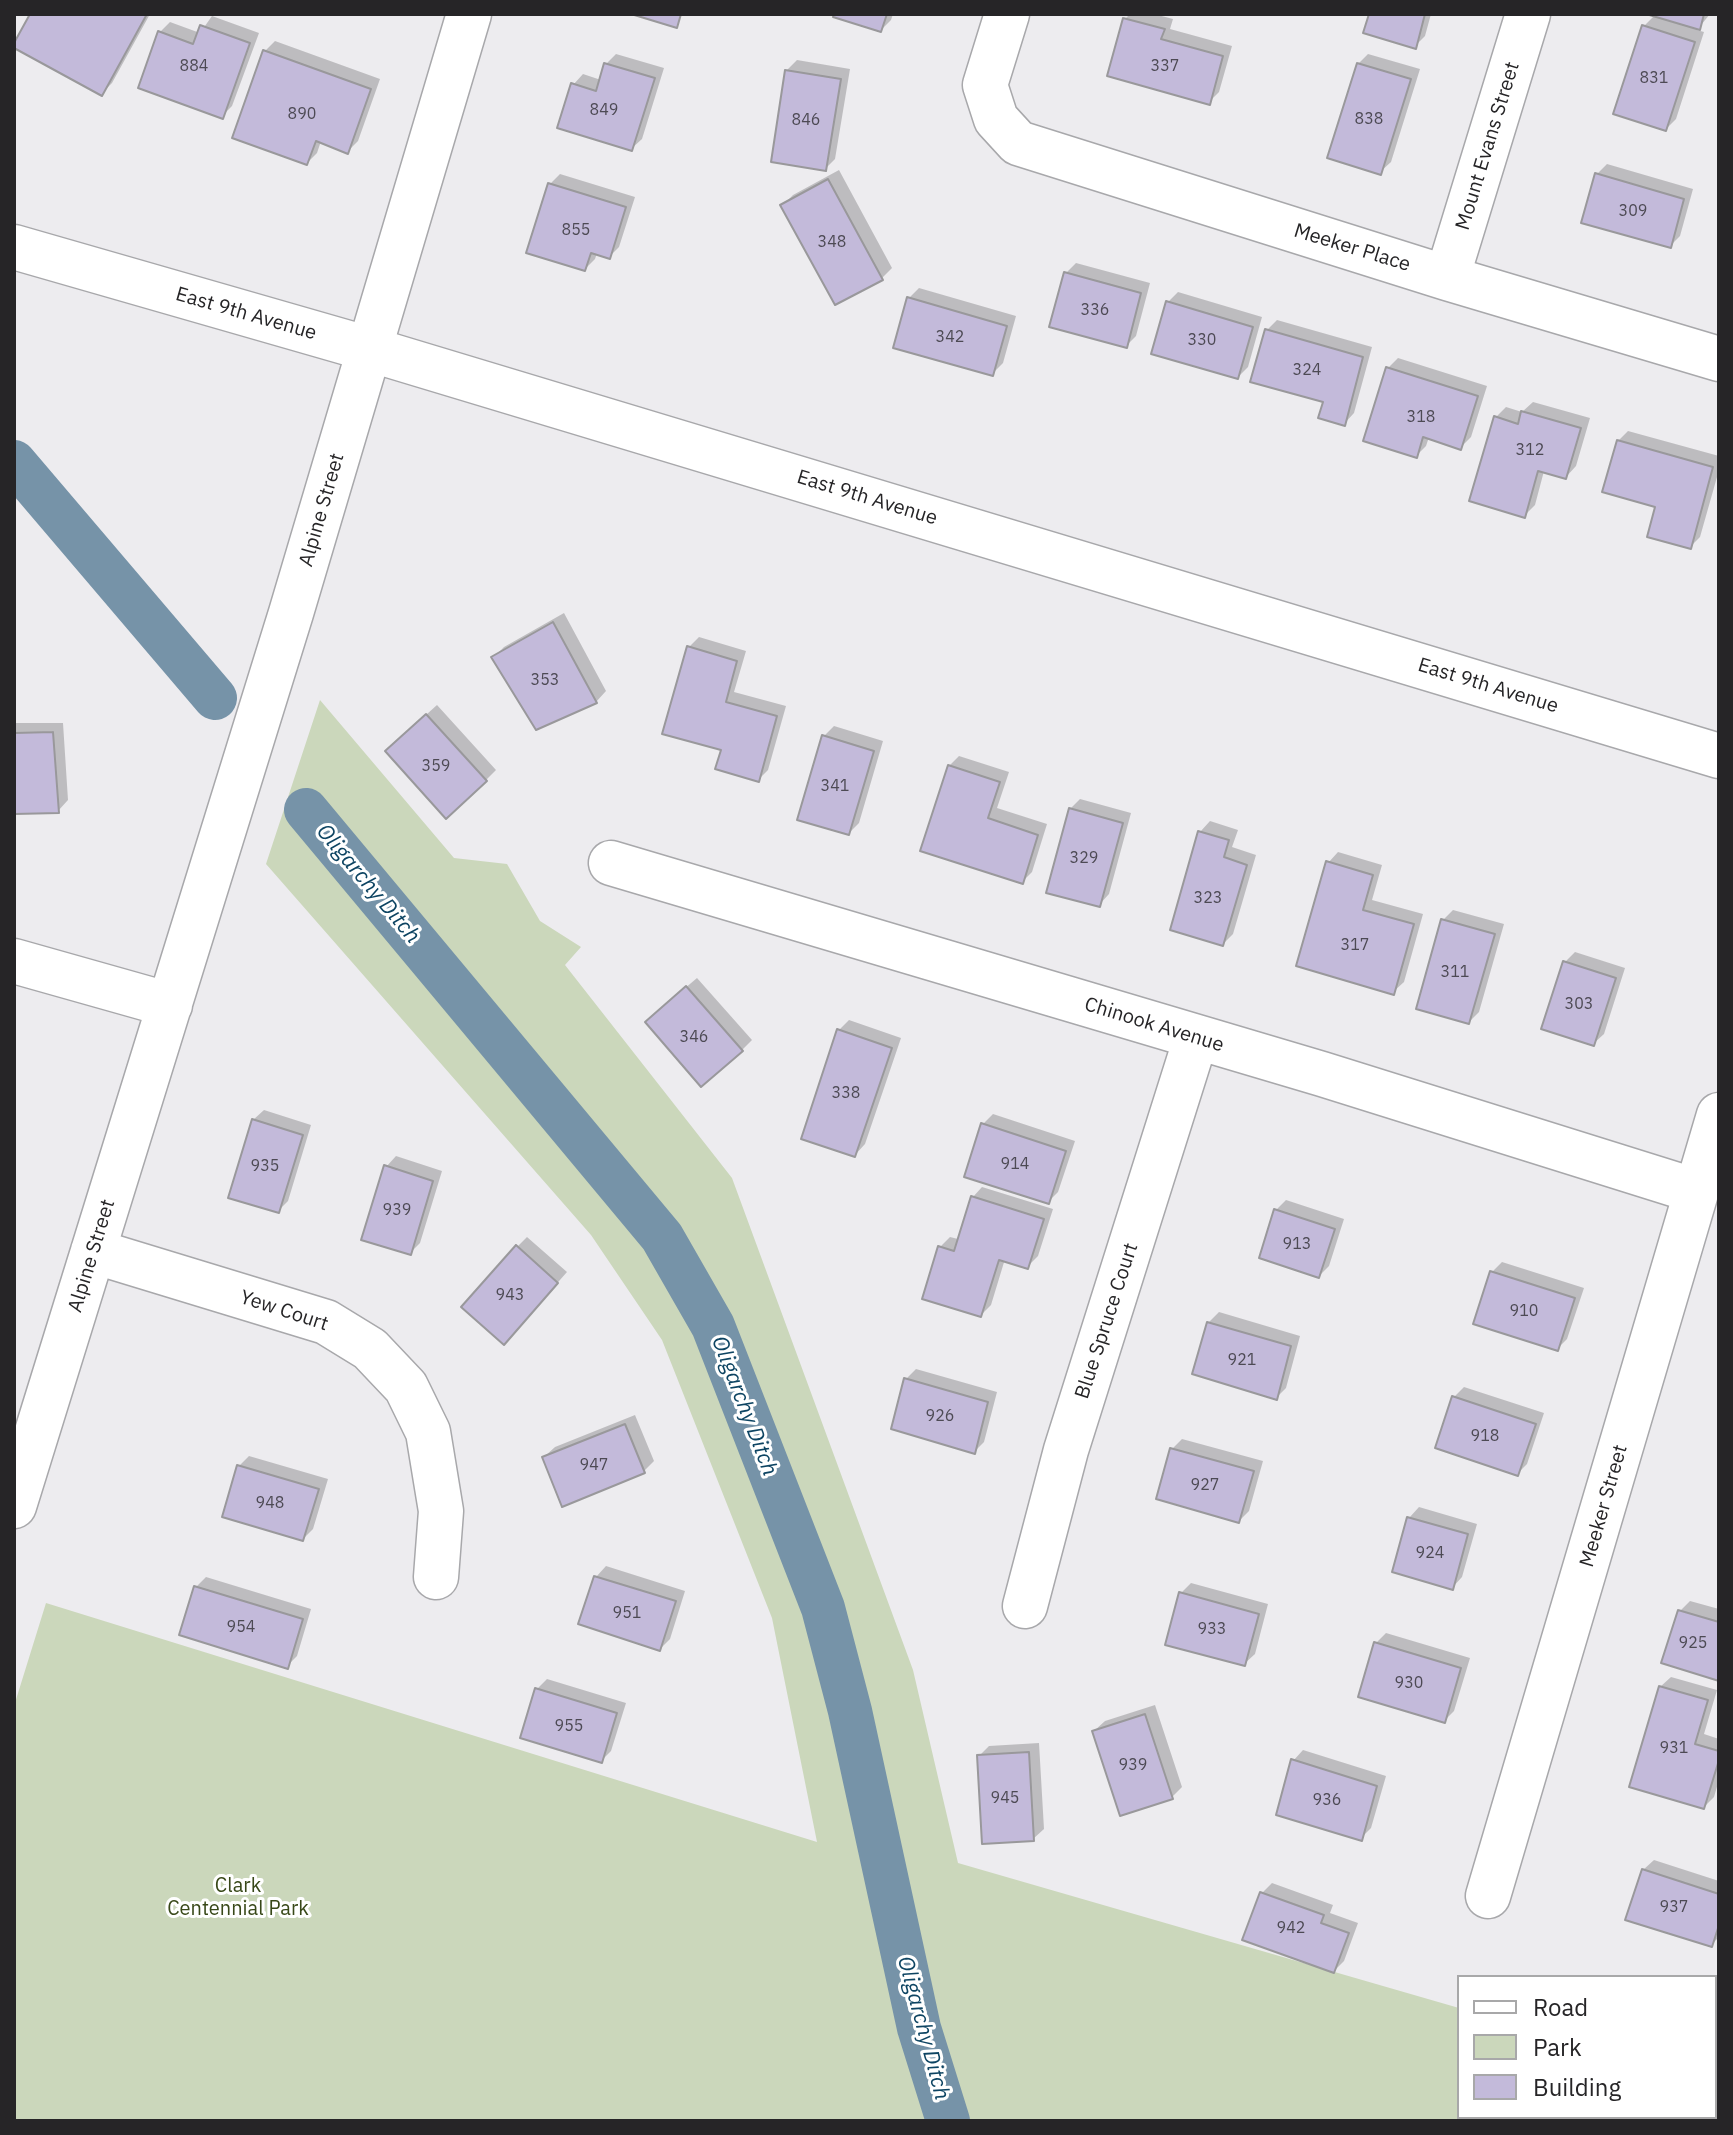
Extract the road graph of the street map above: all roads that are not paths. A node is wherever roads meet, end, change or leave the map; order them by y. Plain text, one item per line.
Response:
1 (469, 14) edge
2 (1007, 14) edge
3 (1528, 14) edge
4 (14, 247) edge
5 (1447, 278) junction
6 (369, 349) junction
7 (1719, 359) edge
8 (1719, 756) edge
9 (611, 863) dead end
10 (14, 961) edge
11 (170, 1005) junction
12 (1196, 1038) junction
13 (1719, 1115) edge
14 (1696, 1191) junction
15 (93, 1251) junction
16 (14, 1506) edge
17 (436, 1577) dead end
18 (1025, 1606) dead end
19 (1488, 1896) dead end

1 - 6 street, Alpine Street
2 - 5 street, Meeker Place
3 - 5 street, Mount Evans Street
4 - 6 street, East 9th Avenue
5 - 7 street, Meeker Place
6 - 8 street, East 9th Avenue
6 - 11 street, Alpine Street
9 - 12 street, Chinook Avenue
10 - 11 street
11 - 15 street, Alpine Street
12 - 14 street, Chinook Avenue
12 - 18 street, Blue Spruce Court
13 - 14 street, Meeker Street
14 - 19 street, Meeker Street
15 - 16 street, Alpine Street
15 - 17 street, Yew Court

